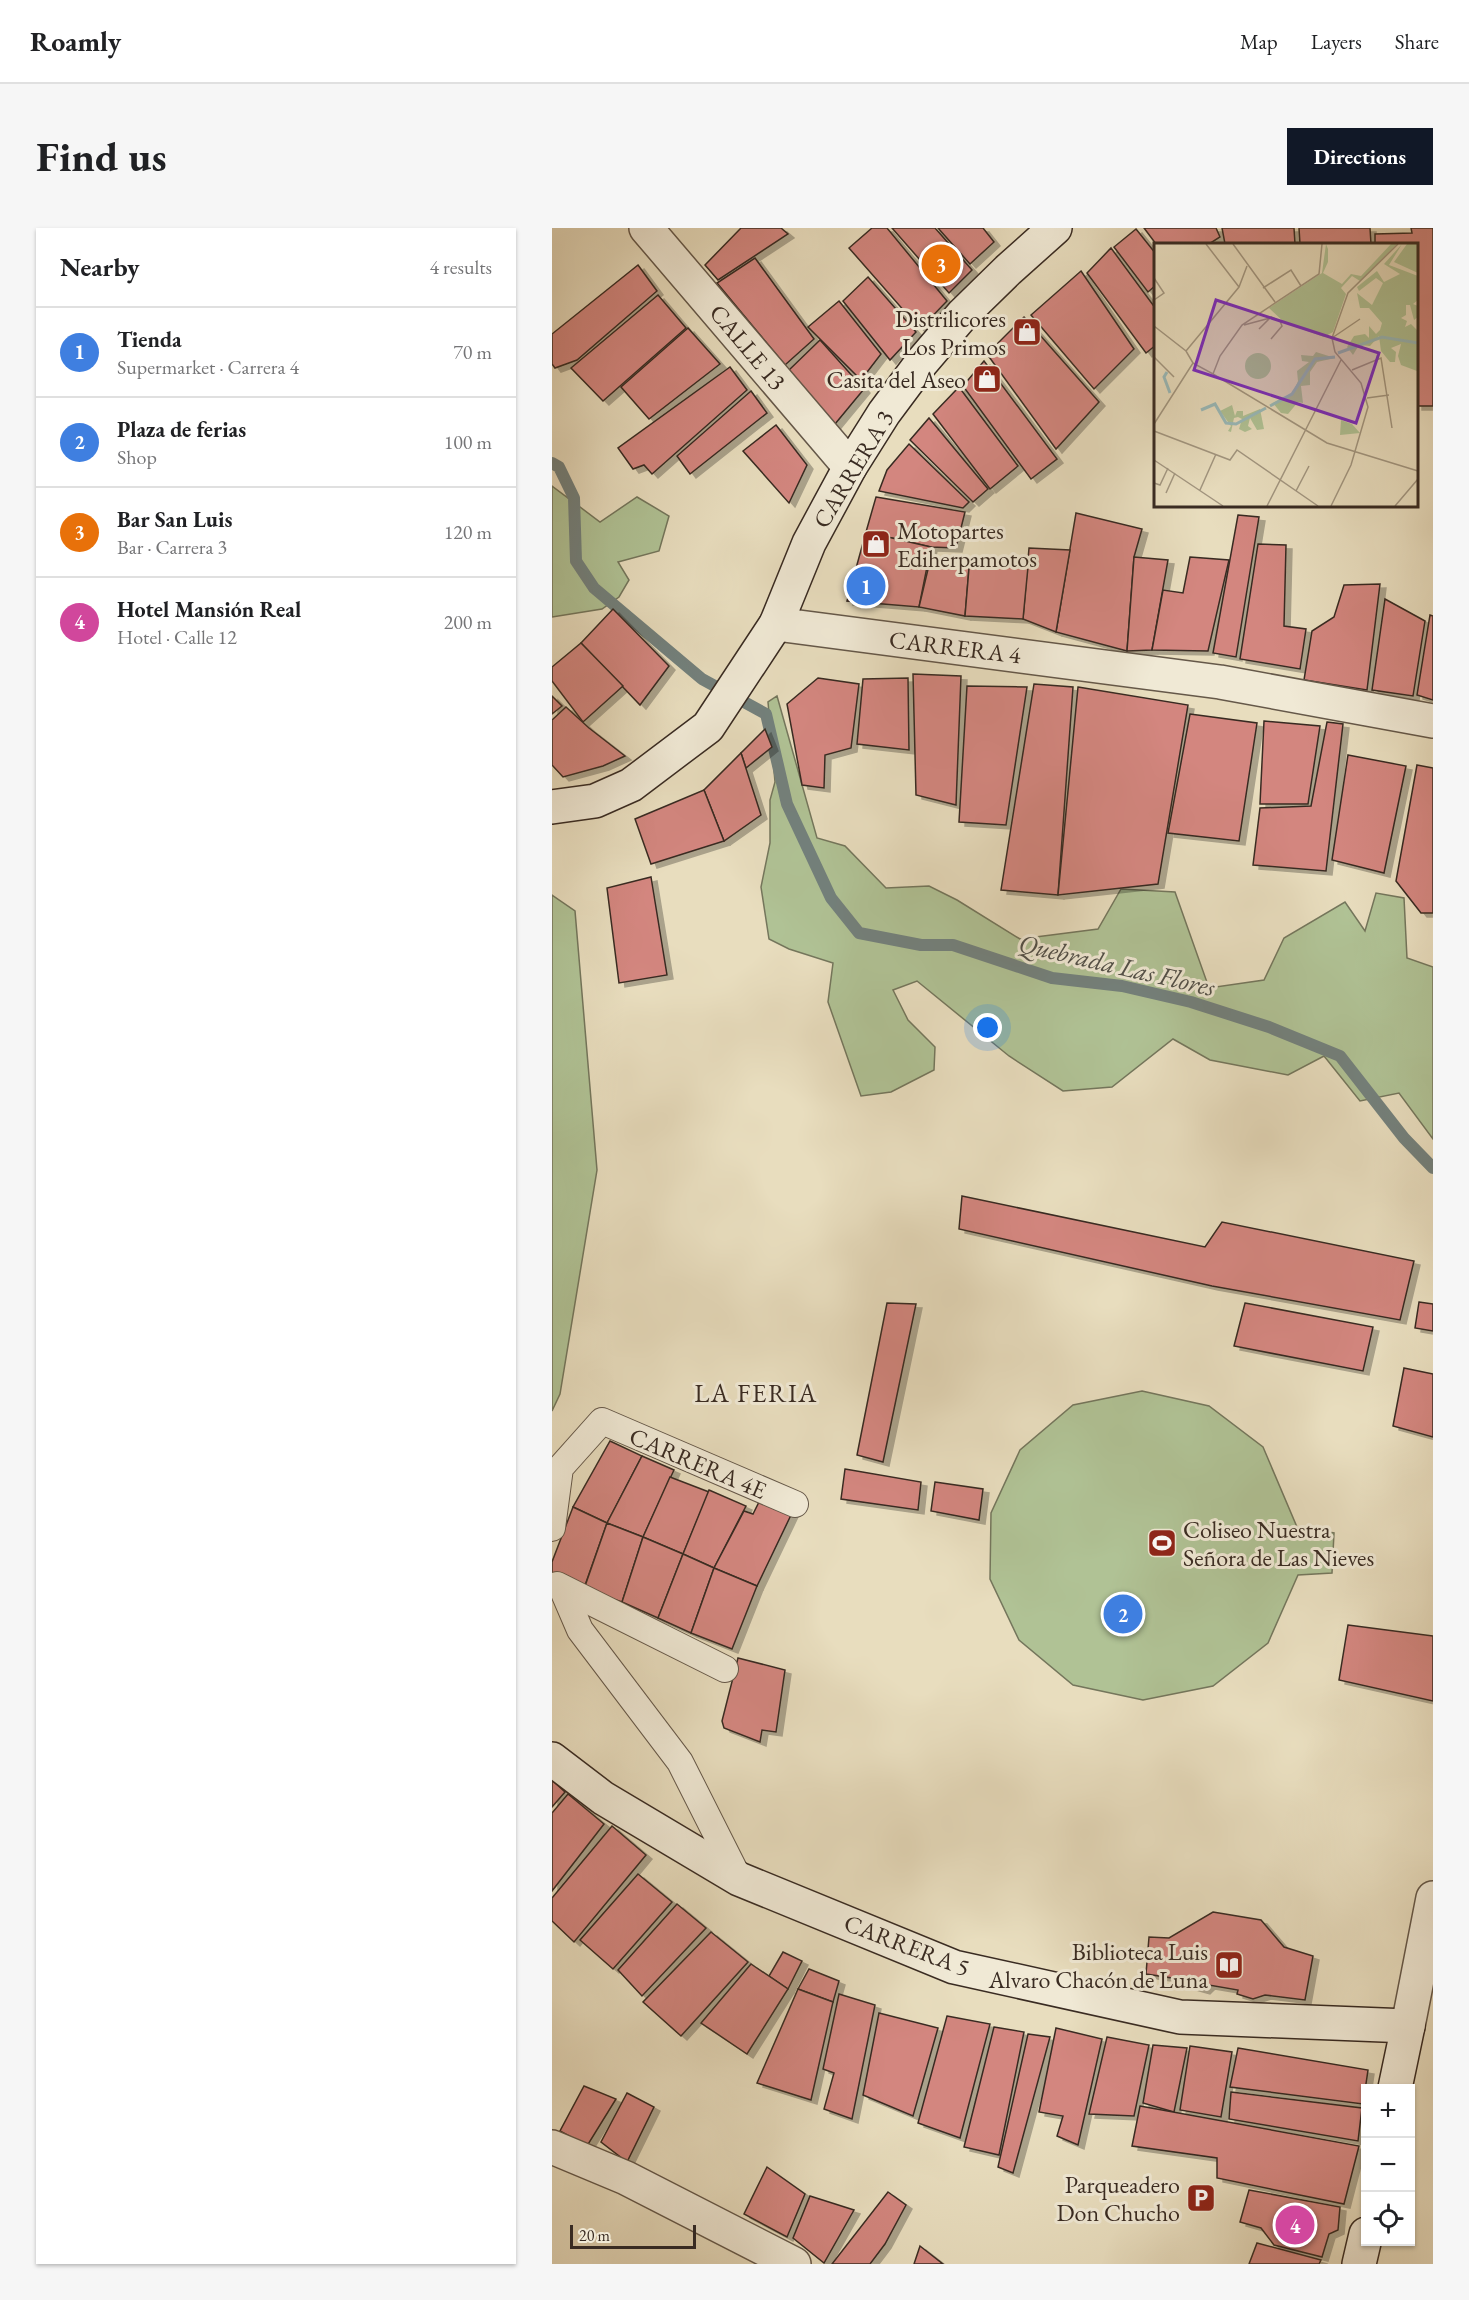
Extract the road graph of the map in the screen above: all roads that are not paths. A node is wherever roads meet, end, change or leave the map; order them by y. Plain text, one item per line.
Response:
1 (646, 228) edge
2 (1055, 228) edge
3 (850, 467) junction
4 (776, 624) junction
5 (1433, 721) edge
6 (553, 806) edge
7 (795, 1504) dead end
8 (552, 1528) edge
9 (557, 1585) edge
10 (725, 1669) dead end
11 (552, 1759) edge
12 (739, 1879) junction
13 (1433, 1898) edge
14 (1408, 2026) junction
15 (1396, 2084) edge
16 (552, 2147) edge
17 (1363, 2246) edge
18 (794, 2264) edge
19 (1359, 2264) edge

1 - 3 street, CALLE 13
2 - 3 street, CARRERA 3
3 - 4 street, CARRERA 3
4 - 5 street, CARRERA 4
4 - 6 street
7 - 8 lane, CARRERA 4E
9 - 10 lane
9 - 12 lane
11 - 12 street, CARRERA 5
12 - 14 street, CARRERA 5
13 - 14 street
14 - 15 street
16 - 18 street
17 - 19 street

